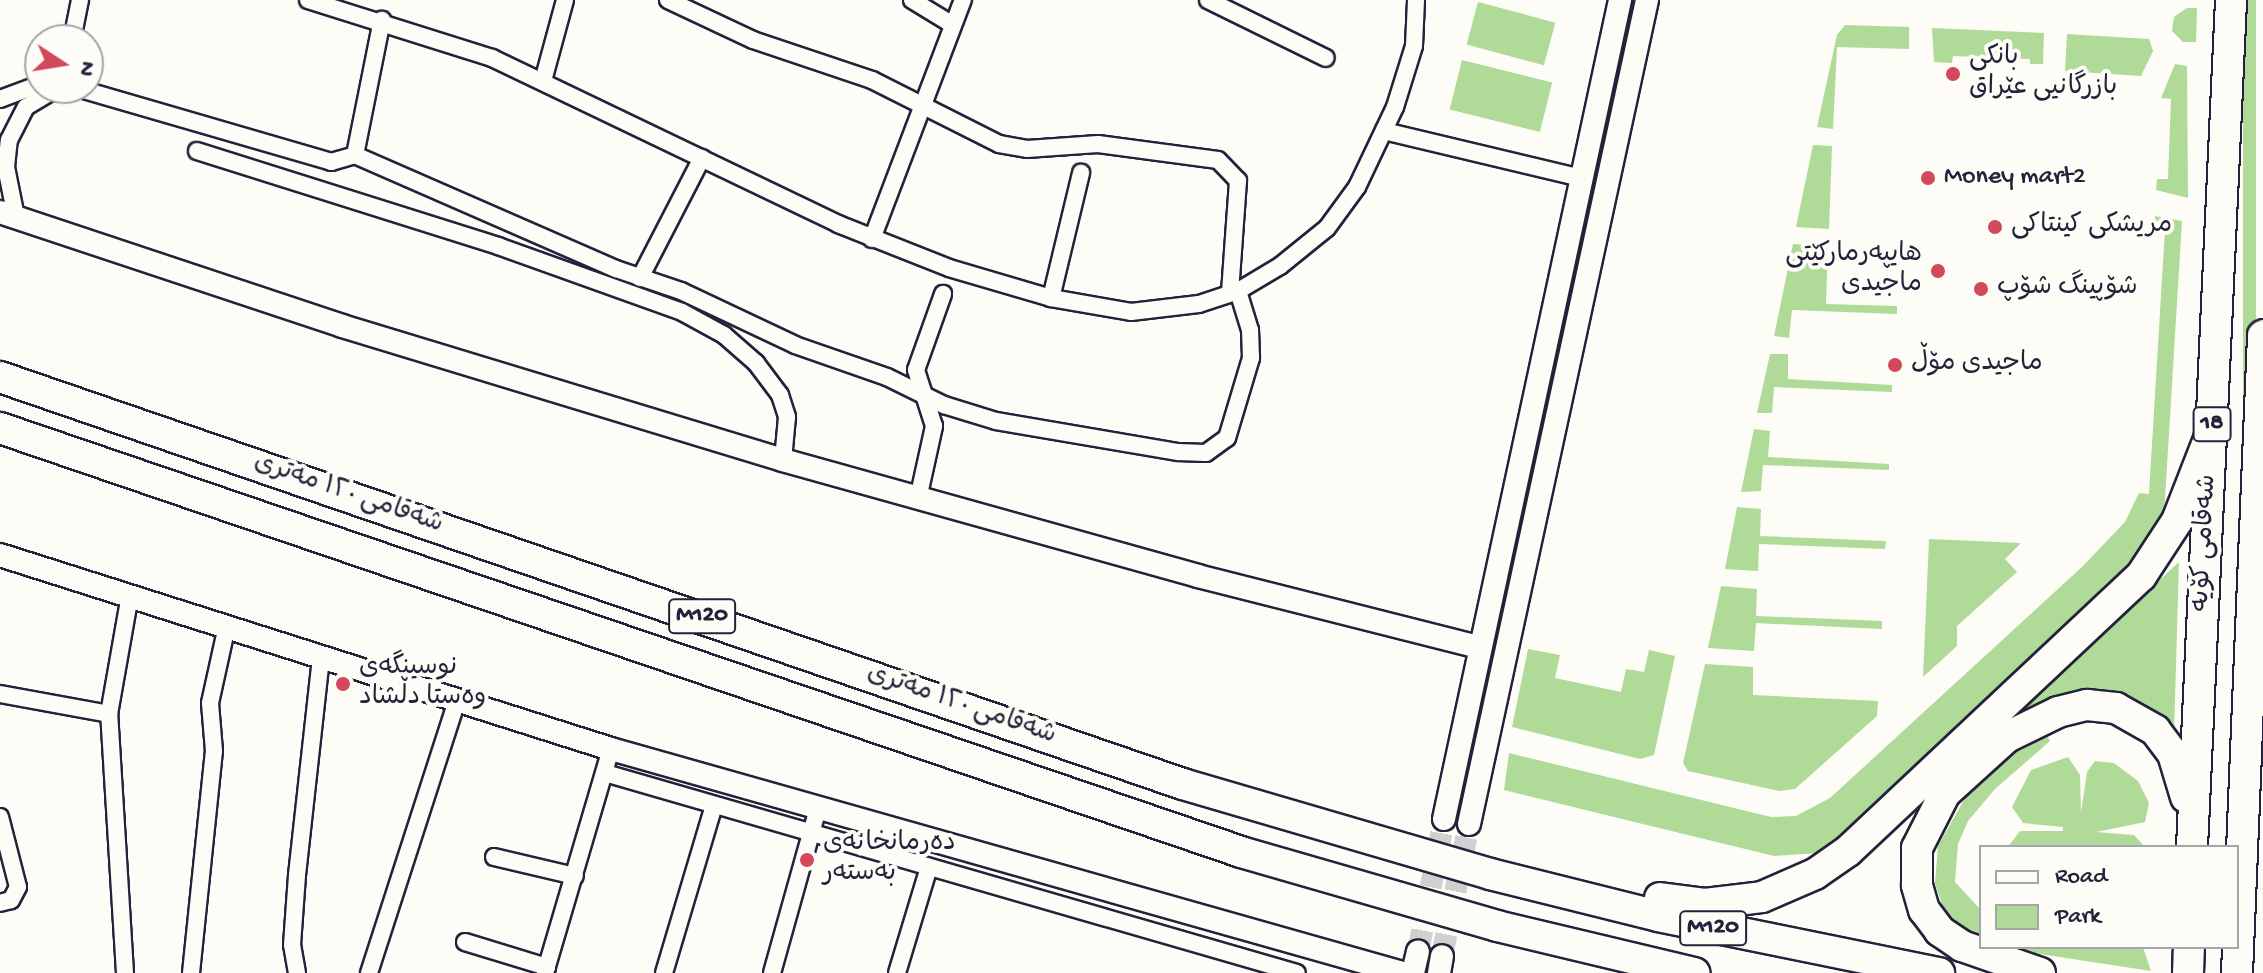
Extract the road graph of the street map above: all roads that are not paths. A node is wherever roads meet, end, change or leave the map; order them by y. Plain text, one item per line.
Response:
1 (80, 0) edge
2 (308, 0) edge
3 (565, 0) edge
4 (668, 0) edge
5 (912, 0) edge
6 (963, 0) edge
7 (1208, 0) edge
8 (1416, 0) edge
9 (1620, 0) edge
10 (1647, 0) edge
11 (2231, 0) edge
12 (382, 20) junction
13 (75, 24) edge
14 (953, 25) junction
15 (1326, 58) dead end
16 (543, 81) junction
17 (24, 90) edge
18 (104, 96) edge
19 (0, 99) edge
20 (31, 104) edge
21 (1597, 108) junction
22 (924, 110) junction
23 (1622, 113) junction
24 (1384, 131) junction
25 (197, 151) dead end
26 (355, 155) junction
27 (702, 158) junction
28 (1081, 173) dead end
29 (1582, 178) junction
30 (8, 214) edge
31 (872, 239) junction
32 (640, 278) junction
33 (1234, 292) junction
34 (943, 294) dead end
35 (1051, 298) junction
36 (2263, 336) edge
37 (0, 377) edge
38 (929, 399) junction
39 (0, 428) edge
40 (2212, 431) junction
41 (2260, 455) edge
42 (783, 460) junction
43 (918, 499) junction
44 (0, 555) edge
45 (129, 600) junction
46 (226, 630) junction
47 (1479, 647) junction
48 (321, 659) junction
49 (0, 694) edge
50 (457, 701) junction
51 (109, 714) junction
52 (611, 749) junction
53 (2263, 768) edge
54 (605, 773) junction
55 (714, 805) junction
56 (818, 808) junction
57 (2245, 809) junction
58 (0, 817) edge
59 (1444, 819) tunnel mouth
60 (1469, 824) tunnel mouth
61 (811, 833) junction
62 (2192, 837) edge
63 (494, 857) dead end
64 (929, 867) junction
65 (1490, 874) junction
66 (575, 876) junction
67 (0, 903) edge
68 (1497, 926) junction
69 (2239, 932) edge
70 (465, 942) dead end
71 (2189, 949) edge
72 (2238, 949) edge
73 (546, 970) edge
74 (900, 972) edge
75 (125, 973) edge
76 (191, 973) edge
77 (297, 973) edge
78 (369, 973) edge
79 (664, 973) edge
80 (772, 973) edge
81 (1297, 973) edge
82 (1402, 973) edge
83 (1616, 973) edge
84 (1694, 973) edge
85 (1939, 973) edge
86 (2040, 973) edge
87 (2188, 973) edge
88 (2237, 973) edge

1 - 13 street
2 - 12 street
3 - 16 street
4 - 22 street
5 - 14 street
6 - 14 street
7 - 15 street
8 - 24 street
9 - 21 street
10 - 23 street
11 - 40 highway, شەقامی کۆیە / 18
12 - 16 street
12 - 26 street
14 - 22 street
16 - 27 street
17 - 19 street
18 - 26 street
20 - 30 street
21 - 23 street
21 - 29 street
22 - 31 street
22 - 33 street
23 - 60 street
24 - 29 street
24 - 33 street
25 - 42 street
26 - 32 street
27 - 31 street
27 - 32 street
28 - 35 street
29 - 47 street
30 - 42 street
31 - 35 street
32 - 38 street
33 - 35 street
33 - 38 street
34 - 38 street
36 - 41 highway, شەقامی کۆیە / 18
37 - 65 highway, شەقامی ١٢٠ مەتری / M120
38 - 43 street
39 - 68 highway, شەقامی ١٢٠ مەتری / M120
40 - 62 highway, شەقامی کۆیە / 18
40 - 65 highway
41 - 57 highway, شەقامی کۆیە / 18
42 - 43 street
43 - 47 street
44 - 45 street
45 - 46 street
45 - 51 street
46 - 48 street
46 - 76 street
47 - 59 street
48 - 50 street
48 - 77 street
49 - 51 street
50 - 52 street
50 - 78 street
51 - 75 street
52 - 54 street
52 - 56 street
53 - 57 highway
54 - 55 street
54 - 66 street
55 - 61 street
55 - 79 street
56 - 61 street
56 - 82 street
57 - 69 highway, شەقامی کۆیە / 18
58 - 67 street
61 - 64 street
61 - 80 street
62 - 86 highway
63 - 66 street
64 - 74 street
64 - 81 street
65 - 85 highway, شەقامی ١٢٠ مەتری / M120
66 - 73 street
68 - 83 highway
68 - 84 highway, شەقامی ١٢٠ مەتری / M120
70 - 73 street
71 - 87 highway
72 - 88 highway, شەقامی کۆیە / 18

